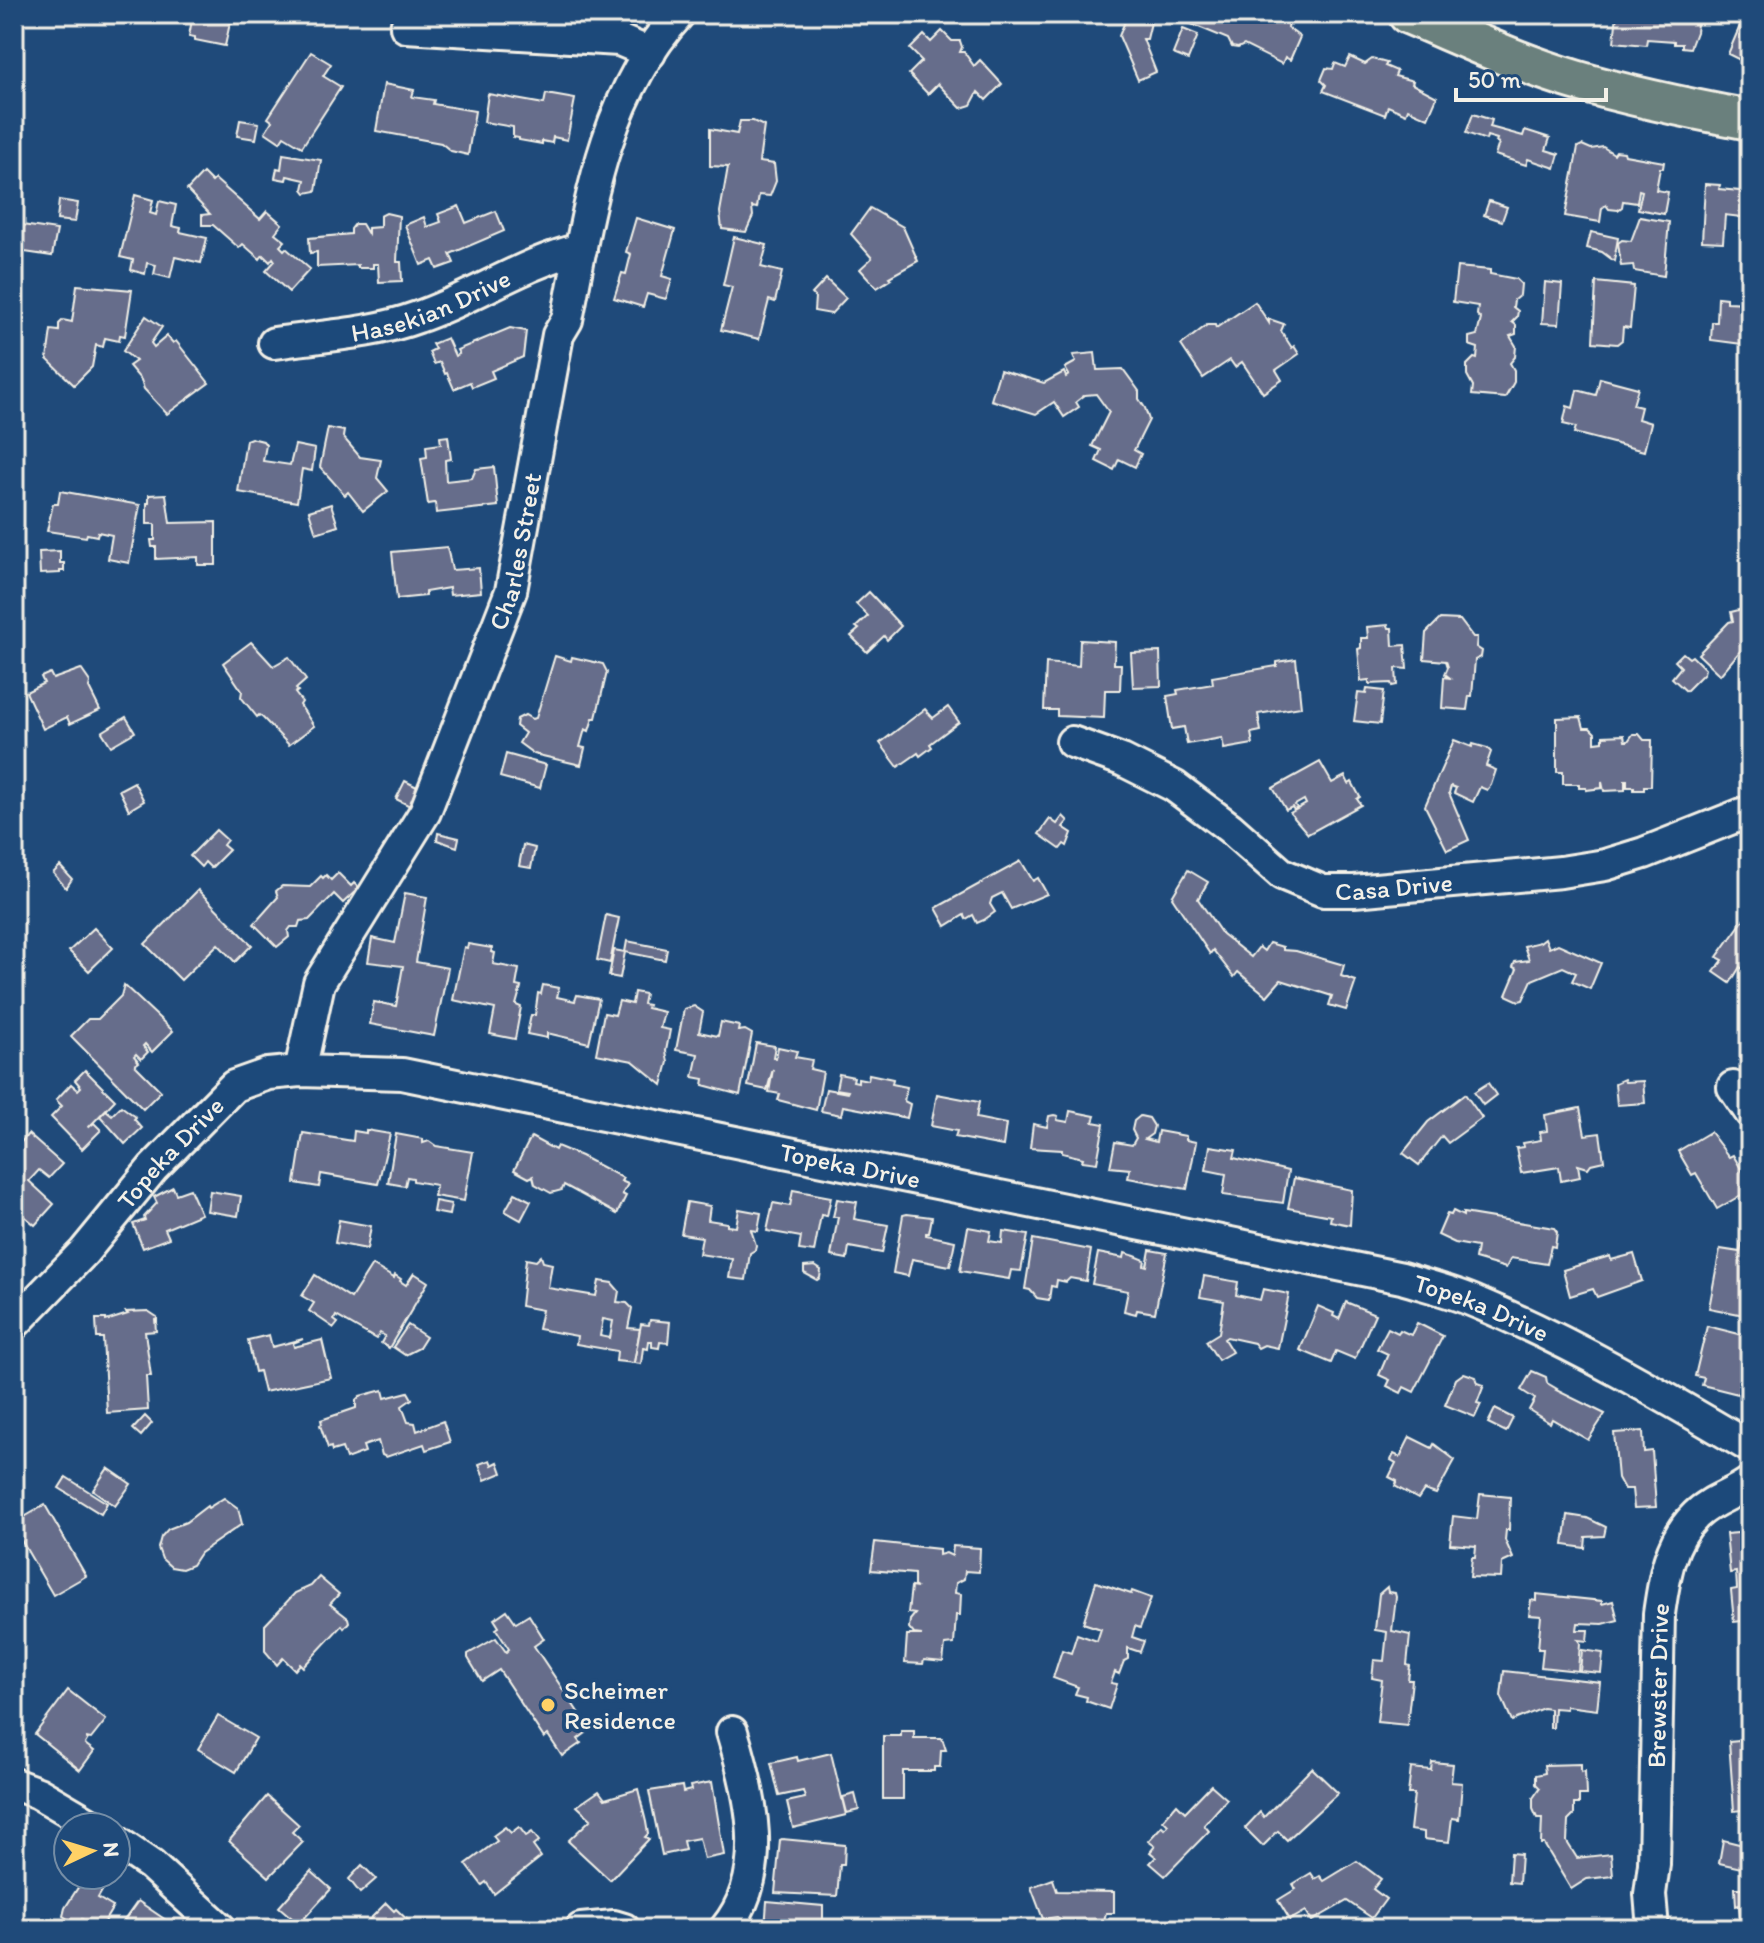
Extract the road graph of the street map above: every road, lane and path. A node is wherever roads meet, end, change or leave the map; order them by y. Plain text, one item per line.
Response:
1 (679, 14) edge
2 (1408, 14) edge
3 (406, 27) dead end
4 (650, 53) junction
5 (1750, 120) edge
6 (581, 249) junction
7 (274, 343) dead end
8 (1072, 742) dead end
9 (1750, 811) edge
10 (300, 1071) junction
11 (1733, 1087) dead end
12 (1750, 1112) edge
13 (14, 1324) edge
14 (1750, 1447) edge
15 (1750, 1482) edge
16 (732, 1732) dead end
17 (14, 1784) edge
18 (69, 1811) edge
19 (132, 1852) edge
20 (221, 1929) edge
21 (581, 1929) edge
22 (624, 1929) edge
23 (725, 1929) edge
24 (1653, 1929) edge

1 - 4 street, Charles Street
2 - 5 main road
3 - 4 street
4 - 6 street, Charles Street
6 - 7 street, Hasekian Drive
6 - 10 street, Charles Street
8 - 9 street, Casa Drive
10 - 13 street, Topeka Drive
10 - 14 street, Topeka Drive
11 - 12 street
15 - 24 street, Brewster Drive
16 - 23 street
17 - 18 street
19 - 20 street
21 - 22 street

